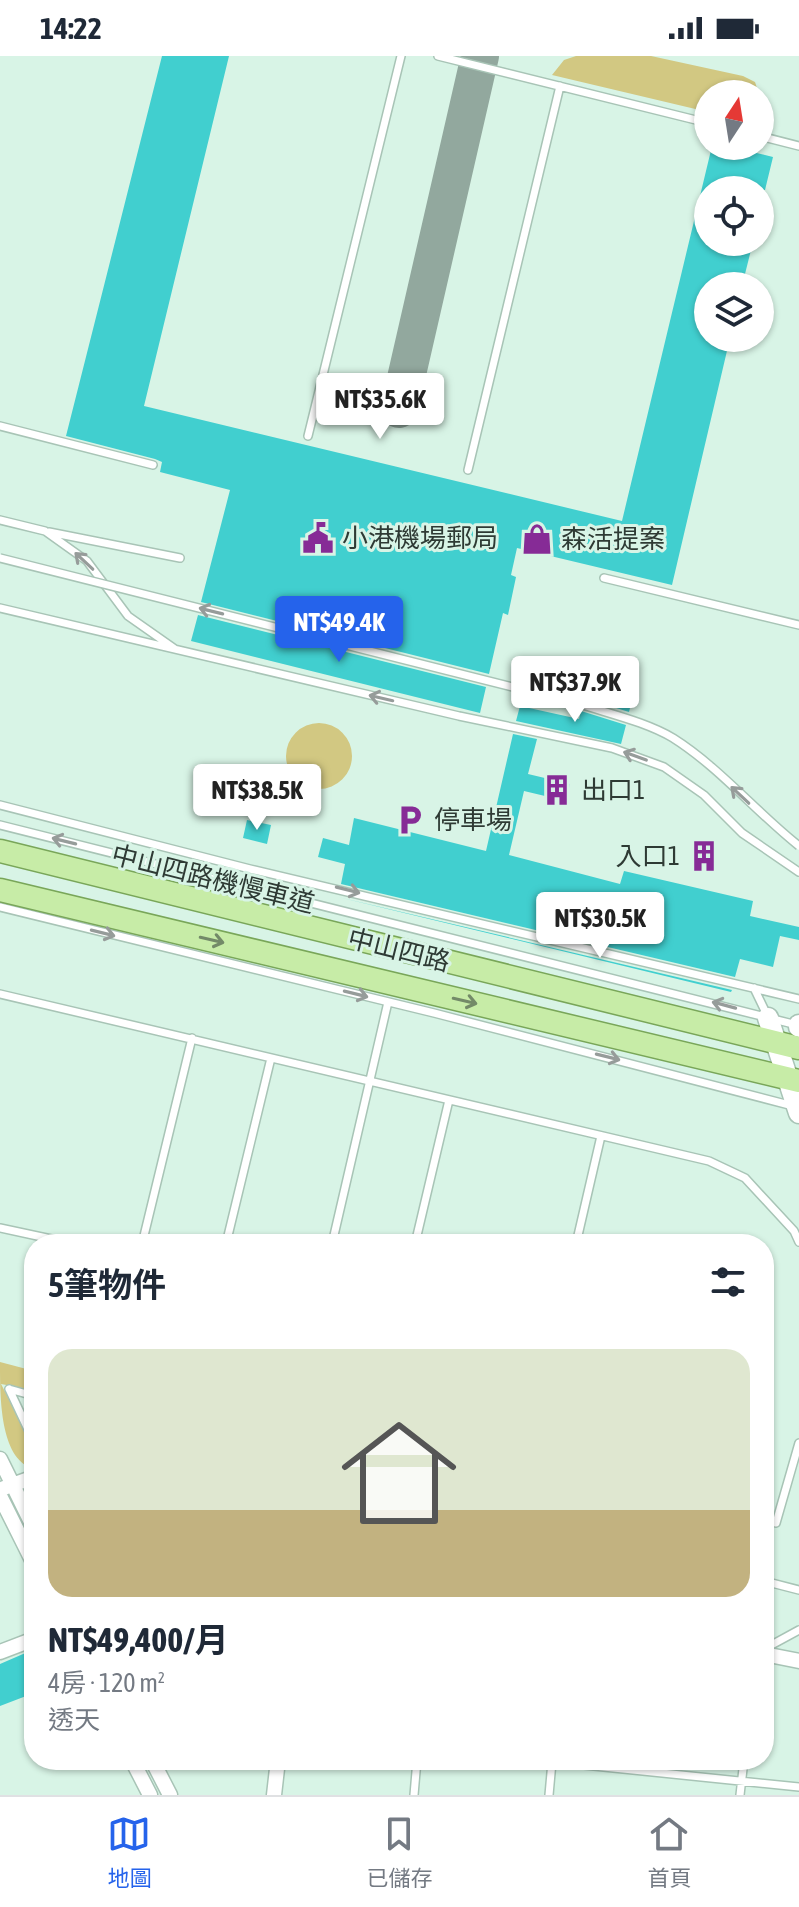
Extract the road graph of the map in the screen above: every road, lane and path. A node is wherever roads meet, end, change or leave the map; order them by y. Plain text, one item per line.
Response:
1 (401, 56) edge
2 (438, 56) edge
3 (560, 86) junction
4 (694, 120) edge
5 (774, 140) edge
6 (799, 146) edge
7 (0, 426) edge
8 (308, 436) dead end
9 (153, 465) dead end
10 (468, 470) dead end
11 (0, 520) edge
12 (45, 531) junction
13 (0, 558) edge
14 (180, 558) dead end
15 (604, 578) dead end
16 (0, 608) edge
17 (799, 625) edge
18 (180, 652) junction
19 (0, 805) edge
20 (0, 825) edge
21 (796, 846) edge
22 (0, 851) edge
23 (799, 872) edge
24 (0, 890) edge
25 (0, 907) edge
26 (754, 988) junction
27 (0, 994) edge
28 (799, 999) edge
29 (388, 1002) junction
30 (768, 1018) junction
31 (799, 1026) edge
32 (192, 1038) junction
33 (775, 1043) junction
34 (799, 1048) edge
35 (271, 1058) junction
36 (793, 1080) edge
37 (370, 1082) junction
38 (449, 1100) junction
39 (798, 1109) edge
40 (601, 1136) junction
41 (0, 1228) edge
42 (28, 1234) edge
43 (144, 1234) edge
44 (228, 1234) edge
45 (334, 1234) edge
46 (417, 1234) edge
47 (578, 1234) edge
48 (799, 1242) edge
49 (24, 1393) edge
50 (24, 1421) edge
51 (799, 1443) edge
52 (0, 1459) edge
53 (24, 1481) edge
54 (4, 1490) edge
55 (24, 1508) edge
56 (24, 1509) edge
57 (5, 1518) edge
58 (774, 1522) edge
59 (24, 1548) edge
60 (774, 1584) edge
61 (799, 1590) edge
62 (799, 1630) edge
63 (24, 1643) edge
64 (774, 1646) edge
65 (0, 1652) edge
66 (774, 1655) edge
67 (799, 1661) edge
68 (137, 1770) edge
69 (157, 1770) edge
70 (277, 1770) edge
71 (416, 1770) edge
72 (551, 1770) edge
73 (628, 1770) edge
74 (743, 1770) edge
75 (741, 1782) junction
76 (799, 1787) edge
77 (150, 1795) edge
78 (170, 1795) edge
79 (274, 1795) edge
80 (414, 1795) edge
81 (549, 1795) edge
82 (740, 1795) edge

1 - 8 lane
2 - 3 lane
3 - 4 lane
3 - 10 lane
5 - 6 lane
7 - 9 lane
11 - 12 lane
12 - 14 lane
18 -> 12 lane
21 -> 13 lane, bridge
15 - 17 lane
16 - 18 lane
23 -> 18 lane
19 -> 26 lane
30 -> 20 lane, 中山四路機慢車道
22 - 33 main road, 中山四路
24 -> 36 main road, 中山四路
25 -> 29 lane
26 - 28 lane
26 - 30 lane
27 - 32 lane
29 - 37 lane
29 -> 39 lane
30 - 31 lane, 中山四路機慢車道
30 - 33 street
32 - 35 lane
32 - 43 lane
33 - 34 main road, 中山四路
33 - 36 street
35 - 37 lane
35 - 44 lane
36 - 39 street
37 - 38 lane
37 - 45 lane
38 - 40 lane
38 - 46 lane
40 - 47 lane
40 - 48 lane
41 - 42 lane
49 - 50 lane
51 - 58 lane
52 - 54 street
53 - 54 street
54 - 55 street
54 - 57 street
56 - 57 street
57 - 59 street
60 - 61 lane
62 - 64 lane
63 - 65 street
66 - 67 street
68 - 77 street
69 - 78 street
70 - 79 street
71 - 80 lane
72 - 81 lane
73 - 75 lane
74 - 75 lane
75 - 76 lane
75 - 82 lane

